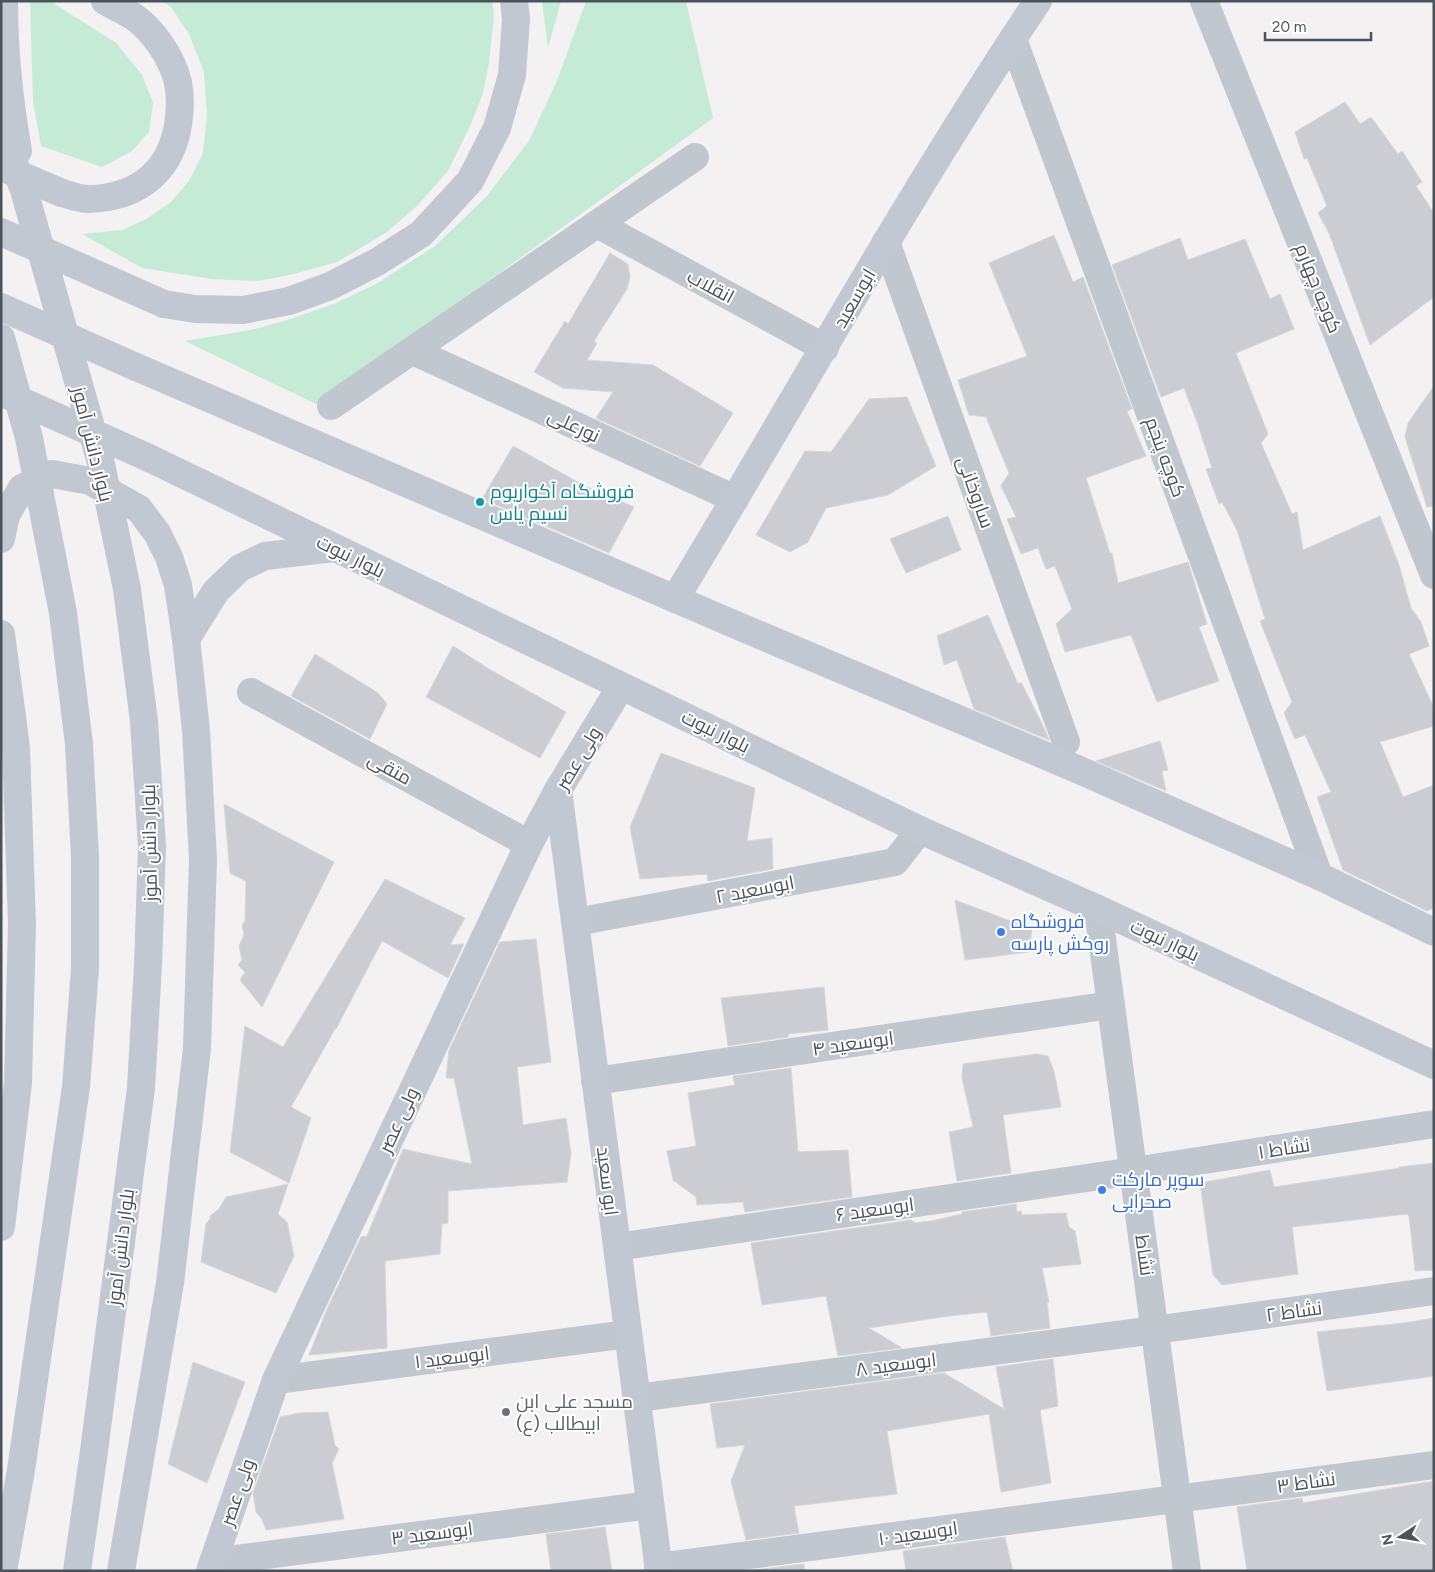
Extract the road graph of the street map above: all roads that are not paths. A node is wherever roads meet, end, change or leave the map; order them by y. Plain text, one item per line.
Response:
1 (4, 1) edge
2 (105, 1) edge
3 (514, 1) edge
4 (1038, 1) edge
5 (1204, 1) edge
6 (1013, 39) junction
7 (1, 130) edge
8 (695, 156) dead end
9 (1, 167) edge
10 (24, 190) junction
11 (597, 224) junction
12 (1, 232) edge
13 (886, 242) junction
14 (1, 307) edge
15 (1, 338) edge
16 (825, 348) junction
17 (413, 351) junction
18 (1, 392) edge
19 (332, 406) dead end
20 (736, 499) junction
21 (4, 527) edge
22 (334, 548) junction
23 (1434, 575) edge
24 (675, 599) junction
25 (1, 634) edge
26 (186, 639) junction
27 (621, 686) junction
28 (252, 692) dead end
29 (1066, 742) dead end
30 (558, 790) junction
31 (920, 830) junction
32 (529, 844) junction
33 (1320, 876) junction
34 (1098, 909) junction
35 (576, 922) junction
36 (1434, 932) edge
37 (1111, 1005) junction
38 (1434, 1065) edge
39 (595, 1081) junction
40 (1434, 1124) edge
41 (1134, 1171) junction
42 (1, 1227) edge
43 (617, 1246) junction
44 (1434, 1291) edge
45 (1155, 1330) junction
46 (628, 1334) junction
47 (276, 1380) junction
48 (636, 1398) junction
49 (1434, 1465) edge
50 (1178, 1499) junction
51 (650, 1505) junction
52 (212, 1566) edge
53 (658, 1569) edge
54 (3, 1571) edge
55 (77, 1571) edge
56 (121, 1571) edge
57 (1187, 1571) edge

1 - 10 main road
2 - 9 main road, bridge
3 - 12 main road, bridge
4 - 6 main road, ابوسعید
5 - 23 street, کوچه چهارم
6 - 13 main road, ابوسعید
6 - 33 street, کوچه پنجم
7 - 10 main road, بلوار دانش آموز
8 - 11 street
10 - 55 main road, بلوار دانش آموز
11 - 16 street, انقلاب
11 - 17 street
13 - 16 main road, ابوسعید
13 - 29 street, ساروخانی
14 - 24 main road, bridge
15 - 54 main road
16 - 20 main road, ابوسعید
17 - 19 street
17 - 20 street, نورعلی
18 - 22 main road, بلوار نبوت, bridge
20 - 24 main road, ابوسعید
21 - 26 main road, bridge
22 - 26 main road
22 - 27 main road, بلوار نبوت
24 - 33 main road
25 - 42 main road
26 - 56 main road
27 - 30 main road, ولی عصر
27 - 31 main road, بلوار نبوت
28 - 32 street, متقی
30 - 32 main road, ولی عصر
30 - 35 main road, ابو سعید
31 - 34 main road, بلوار نبوت
31 - 35 street, ابوسعید ۲
32 - 47 main road, ولی عصر
33 - 36 main road
34 - 37 street, نشاط
34 - 38 main road, بلوار نبوت
35 - 39 main road, ابو سعید
37 - 39 street, ابوسعید ۴
37 - 41 street, نشاط
39 - 43 main road, ابو سعید
40 - 41 street, نشاط ۱
41 - 43 street, ابوسعید ۶
41 - 45 street, نشاط
43 - 46 main road, ابو سعید
44 - 45 street, نشاط ۲
45 - 48 street, ابوسعید ۸
45 - 50 street, نشاط
46 - 47 street, ابوسعید ۱
46 - 48 main road, ابو سعید
47 - 52 main road, ولی عصر
48 - 51 main road, ابو سعید
49 - 50 street, نشاط ۳
50 - 53 street, ابوسعید ۱۰
50 - 57 street, نشاط
51 - 52 street, ابوسعید ۳
51 - 53 main road, ابو سعید

